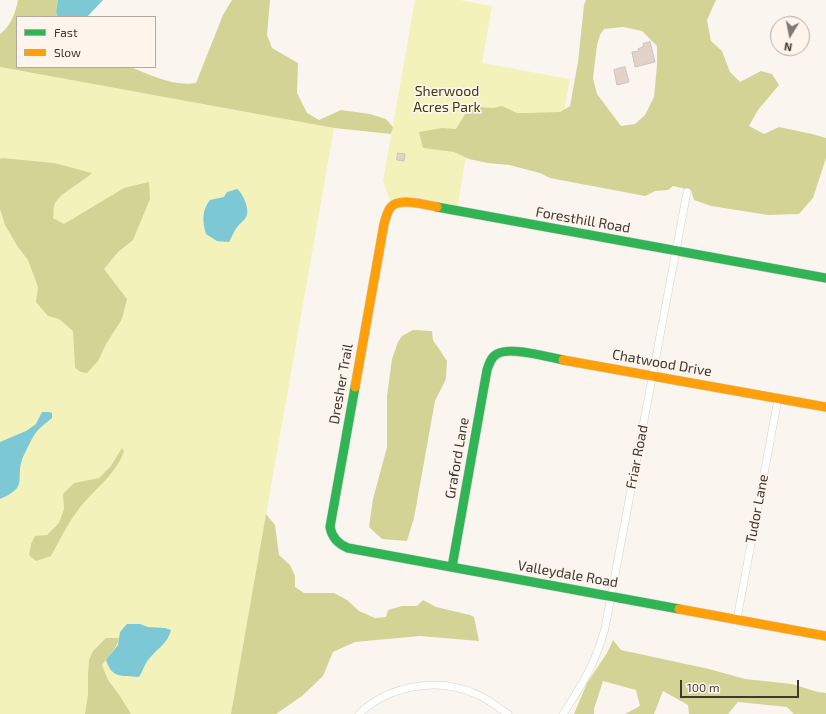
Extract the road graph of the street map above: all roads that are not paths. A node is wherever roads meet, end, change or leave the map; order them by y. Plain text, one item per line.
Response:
1 (687, 192) dead end
2 (676, 250) junction
3 (377, 260) joint
4 (826, 278) edge
5 (494, 355) joint
6 (652, 376) junction
7 (778, 399) junction
8 (826, 407) edge
9 (332, 513) joint
10 (452, 567) junction
11 (611, 596) junction
12 (737, 619) junction
13 (826, 636) edge
14 (359, 714) edge
15 (508, 714) edge
16 (563, 714) edge

1 - 2 street, Friar Road
2 - 3 street, Foresthill Road
2 - 4 street, Foresthill Road
2 - 6 street, Friar Road
3 - 9 street, Dresher Trail
5 - 6 street, Chatwood Drive
5 - 10 street, Graford Lane
6 - 7 street, Chatwood Drive
6 - 11 street, Friar Road
7 - 8 street, Chatwood Drive
7 - 12 street, Tudor Lane
9 - 10 street, Valleydale Road
10 - 11 street, Valleydale Road
11 - 12 street, Valleydale Road
11 - 16 street, Friar Road
12 - 13 street, Valleydale Road
14 - 15 street

